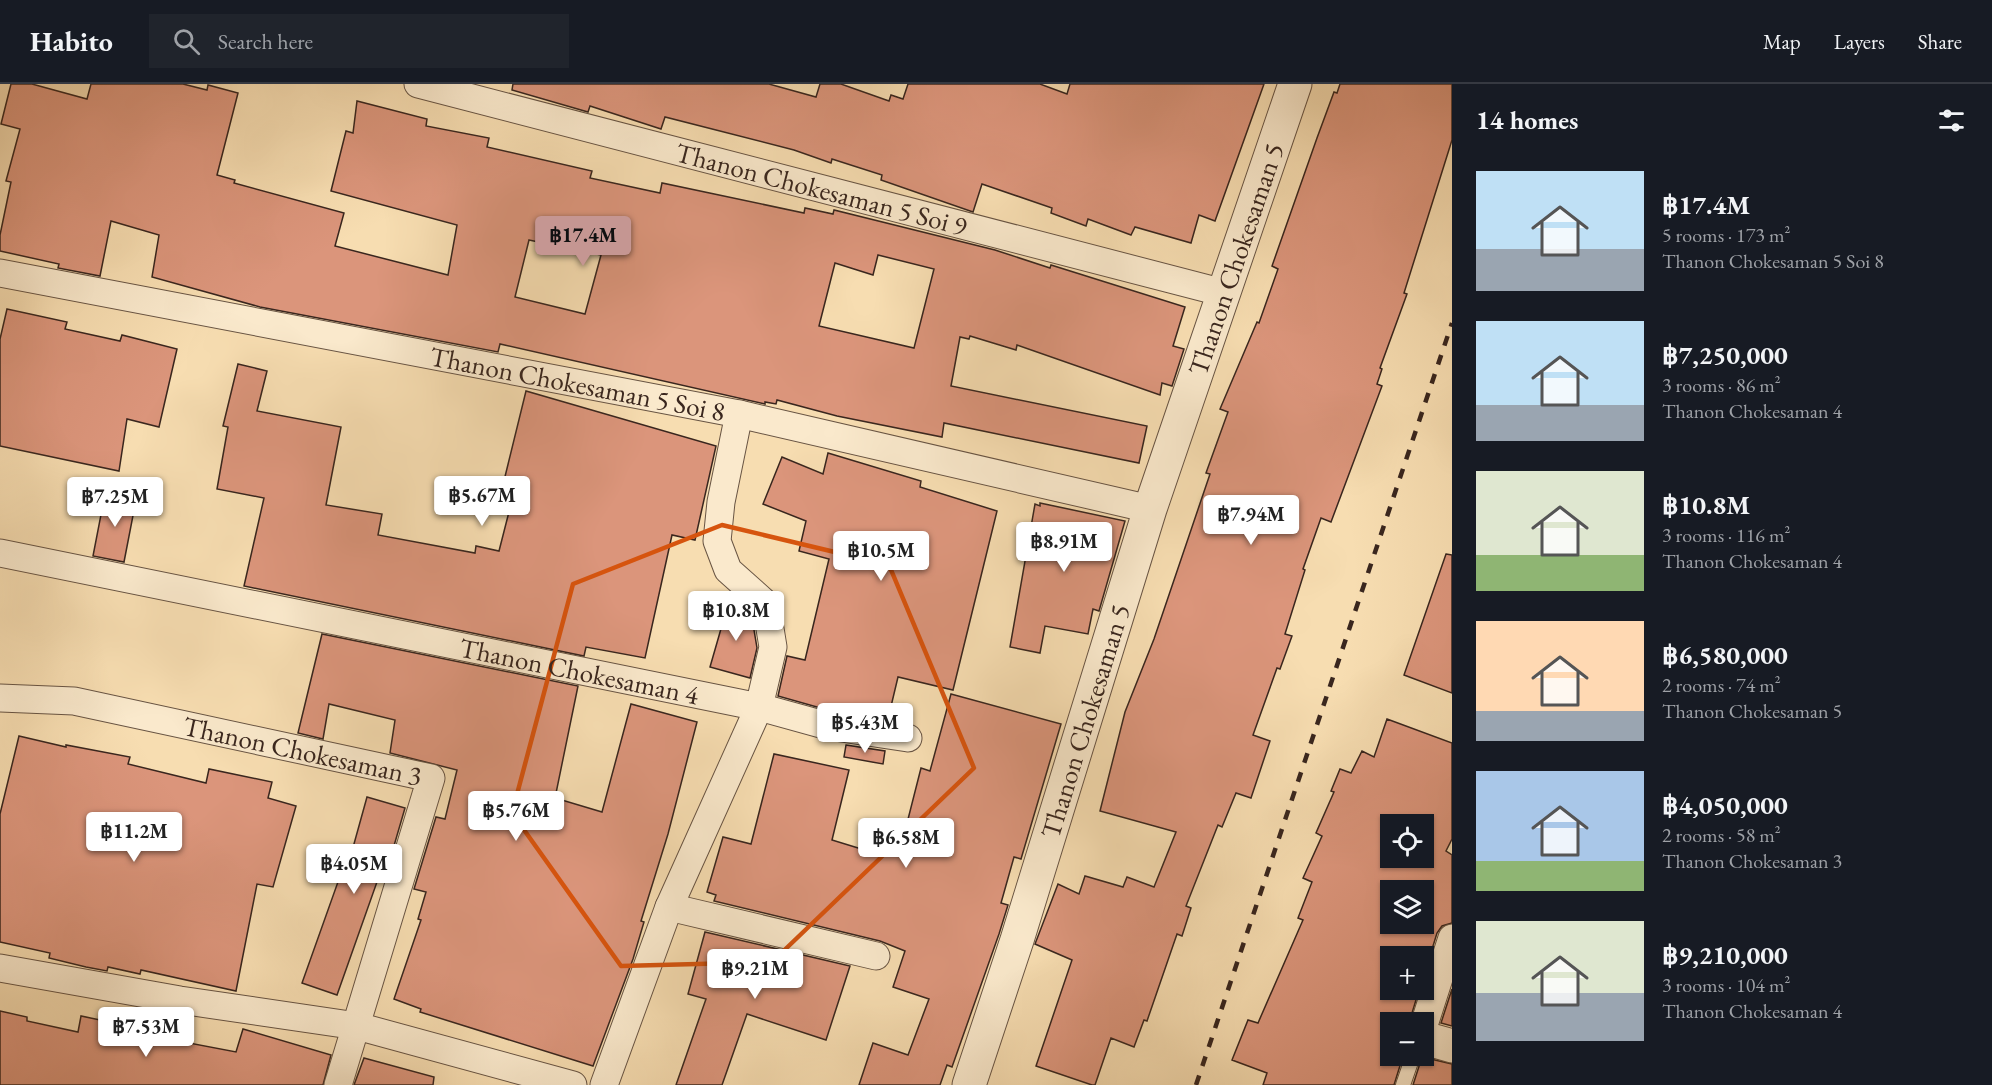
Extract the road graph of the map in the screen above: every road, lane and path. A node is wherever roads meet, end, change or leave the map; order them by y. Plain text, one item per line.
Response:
1 (418, 84) edge
2 (1295, 84) edge
3 (0, 273) edge
4 (1224, 293) junction
5 (739, 414) junction
6 (1150, 509) junction
7 (0, 553) edge
8 (0, 698) edge
9 (759, 707) junction
10 (908, 738) dead end
11 (669, 907) junction
12 (1452, 938) edge
13 (876, 956) dead end
14 (0, 968) edge
15 (1428, 1012) edge
16 (357, 1026) junction
17 (1434, 1041) edge
18 (1452, 1046) edge
19 (1410, 1066) edge
20 (338, 1085) edge
21 (573, 1085) edge
22 (604, 1085) edge
23 (969, 1085) edge
24 (1403, 1085) edge

1 - 4 street, Thanon Chokesaman 5 Soi 9
2 - 4 street, Thanon Chokesaman 5
3 - 5 street, Thanon Chokesaman 5 Soi 8
4 - 6 street, Thanon Chokesaman 5
5 - 6 street, Thanon Chokesaman 5 Soi 8
5 - 9 street
6 - 23 street, Thanon Chokesaman 5
7 - 9 street, Thanon Chokesaman 4
8 - 16 street, Thanon Chokesaman 3
9 - 10 street, Thanon Chokesaman 4
9 - 11 street
11 - 13 street
11 - 22 street
12 - 15 street
14 - 16 street
16 - 20 street, Thanon Chokesaman 3
16 - 21 street
17 - 18 street
19 - 24 lane

